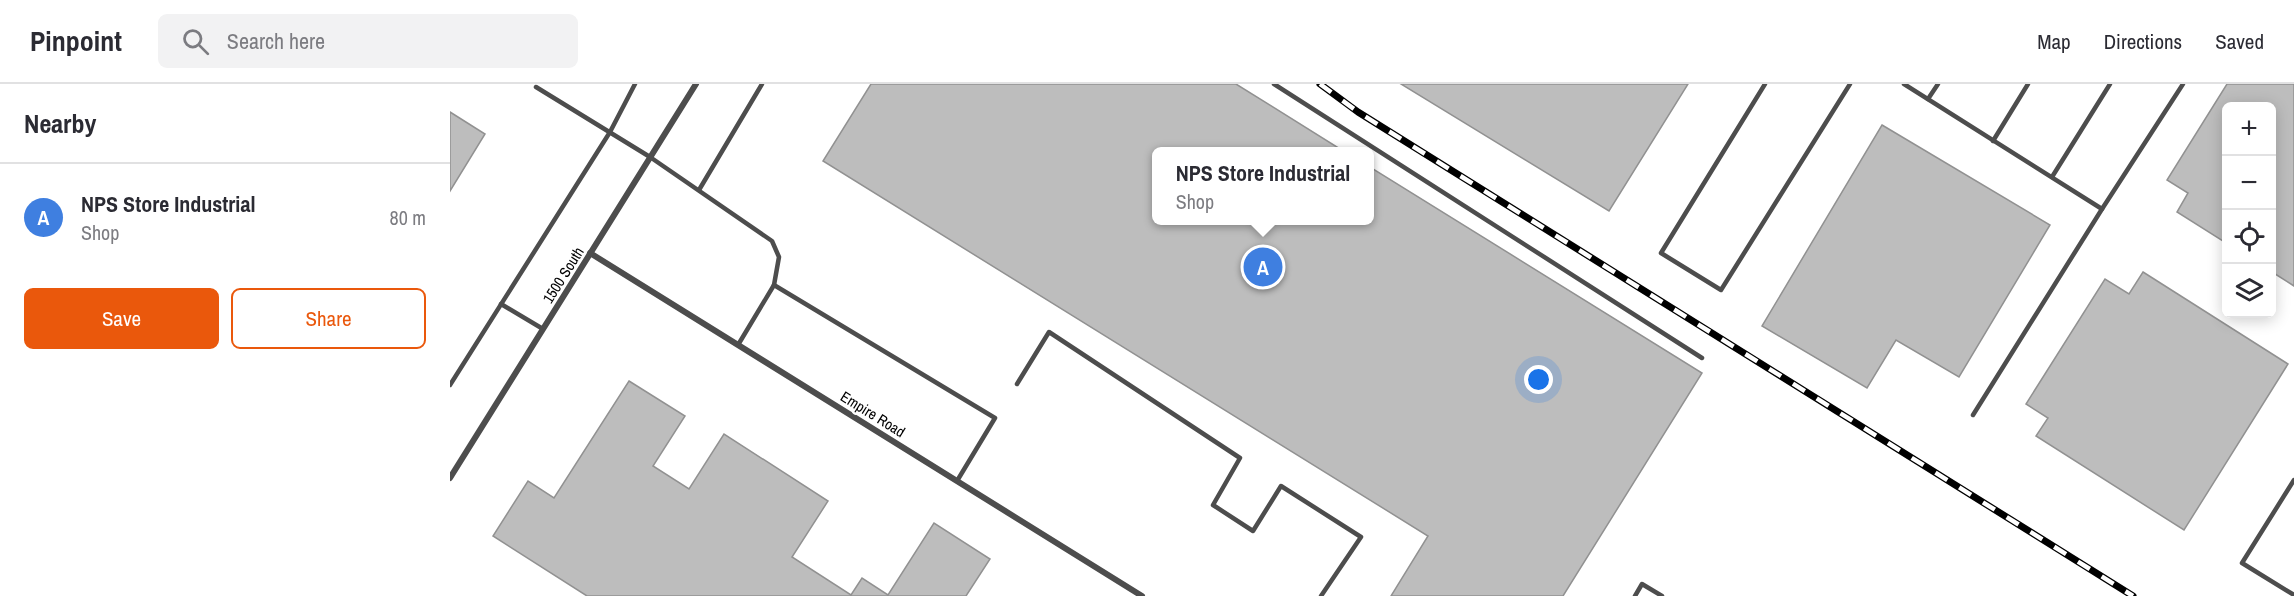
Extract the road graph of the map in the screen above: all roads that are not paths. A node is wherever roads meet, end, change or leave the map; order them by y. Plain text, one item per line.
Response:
1 (635, 84) edge
2 (696, 84) edge
3 (762, 84) edge
4 (1274, 84) edge
5 (1765, 84) edge
6 (1850, 84) edge
7 (1904, 84) edge
8 (1938, 84) edge
9 (2028, 84) edge
10 (2110, 84) edge
11 (2183, 84) edge
12 (536, 87) dead end
13 (1928, 99) junction
14 (610, 132) junction
15 (1993, 141) junction
16 (1372, 147) edge
17 (1374, 148) edge
18 (650, 157) junction
19 (2052, 177) junction
20 (699, 190) junction
21 (2102, 209) junction
22 (590, 253) junction
23 (774, 285) junction
24 (501, 304) junction
25 (543, 329) junction
26 (738, 345) junction
27 (1702, 358) dead end
28 (1017, 384) dead end
29 (450, 385) edge
30 (1972, 415) dead end
31 (450, 464) edge
32 (457, 468) junction
33 (450, 478) edge
34 (2294, 480) edge
35 (957, 481) junction
36 (2294, 595) edge
37 (1142, 596) edge
38 (1321, 596) edge
39 (1635, 596) edge
40 (1662, 596) edge

1 - 14 lane
2 - 18 street, 1500 South
3 - 20 lane
4 - 16 lane
5 - 6 lane
7 - 13 lane
8 - 13 lane
9 - 15 lane
10 - 19 lane
11 - 21 lane
12 - 14 lane
13 - 15 lane
14 - 18 lane
14 - 24 lane
15 - 19 lane
17 - 27 lane
18 - 20 lane
18 - 22 street, 1500 South
19 - 21 lane
20 - 23 lane
21 - 30 lane
22 - 25 street, 1500 South
22 - 26 street, Empire Road
23 - 26 lane
23 - 35 lane
24 - 25 lane
24 - 29 lane
25 - 32 street, 1500 South
26 - 35 street, Empire Road
28 - 38 lane
31 - 32 lane
32 - 33 street, 1500 South
34 - 36 lane
35 - 37 street, Empire Road
39 - 40 lane

